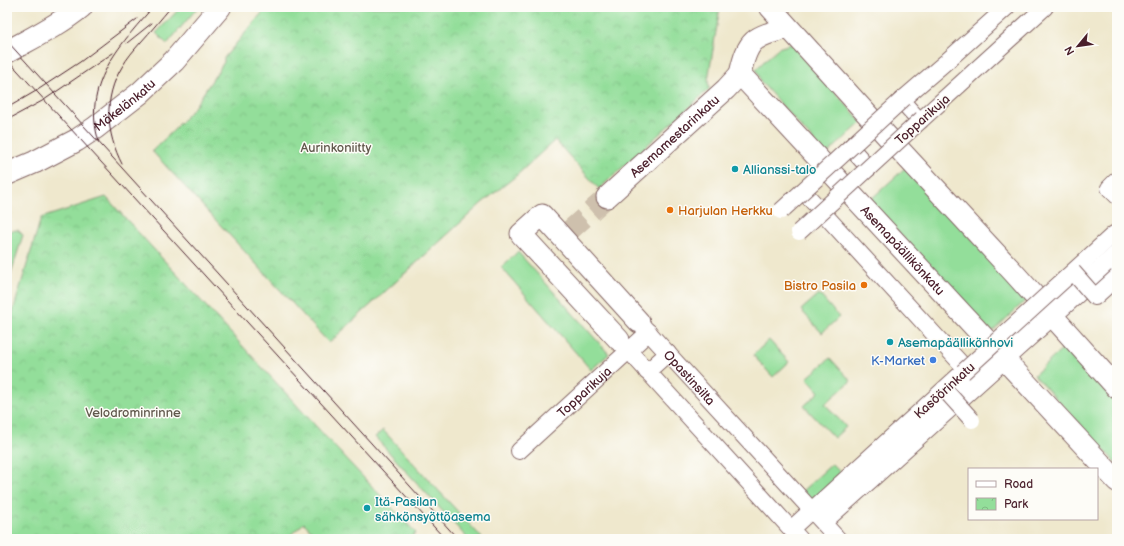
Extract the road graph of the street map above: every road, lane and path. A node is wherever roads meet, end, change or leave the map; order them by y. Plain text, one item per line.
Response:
1 (81, 7) edge
2 (220, 7) edge
3 (770, 7) edge
4 (1007, 7) edge
5 (1045, 7) edge
6 (788, 28) junction
7 (7, 52) edge
8 (740, 74) junction
9 (902, 99) junction
10 (921, 120) junction
11 (850, 147) junction
12 (869, 168) junction
13 (7, 174) edge
14 (1117, 180) edge
15 (803, 191) junction
16 (1117, 196) edge
17 (607, 197) tunnel mouth
18 (781, 211) dead end
19 (822, 211) junction
20 (799, 232) dead end
21 (1114, 246) edge
22 (1065, 275) junction
23 (1117, 277) edge
24 (1051, 315) junction
25 (644, 327) junction
26 (623, 345) junction
27 (668, 353) junction
28 (1002, 358) junction
29 (966, 369) junction
30 (647, 372) junction
31 (1117, 388) edge
32 (944, 389) junction
33 (972, 420) dead end
34 (519, 451) dead end
35 (1117, 481) edge
36 (818, 511) junction
37 (796, 534) edge
38 (838, 539) edge

1 - 7 main road
2 - 13 main road, Mäkelänkatu
3 - 6 street
4 - 9 street, Topparikuja
5 - 10 street, Topparikuja
6 - 8 street
6 - 24 street
8 - 17 street, Asemamestarinkatu
8 - 28 street, Asemapäällikönkatu
9 - 10 street
9 - 11 street, Topparikuja, bridge
10 - 12 street, Topparikuja, bridge
11 - 12 street
11 - 15 street, Topparikuja, bridge
12 - 19 street, Topparikuja, bridge
14 - 16 street
15 - 18 street, Topparikuja, bridge
15 - 19 street
19 - 20 street, Topparikuja, bridge
19 - 29 street
21 - 22 street, Kasöörinkatu
21 - 24 street, Kasöörinkatu
22 - 23 street, bridge
22 - 29 street, Kasöörinkatu, bridge
24 - 28 street, Kasöörinkatu
24 - 31 street
25 - 26 street, Topparikuja
25 - 26 street, Opastinsilta
25 - 27 street, Opastinsilta
26 - 30 street
26 - 34 street, Topparikuja
27 - 30 street
27 - 36 street, Opastinsilta
28 - 35 street, Asemapäällikönkatu
28 - 36 street, Kasöörinkatu
29 - 32 street, Kasöörinkatu, bridge
30 - 37 street
32 - 33 street, bridge
32 - 36 street, Kasöörinkatu
36 - 37 street, Kasöörinkatu
36 - 38 street, Opastinsilta

